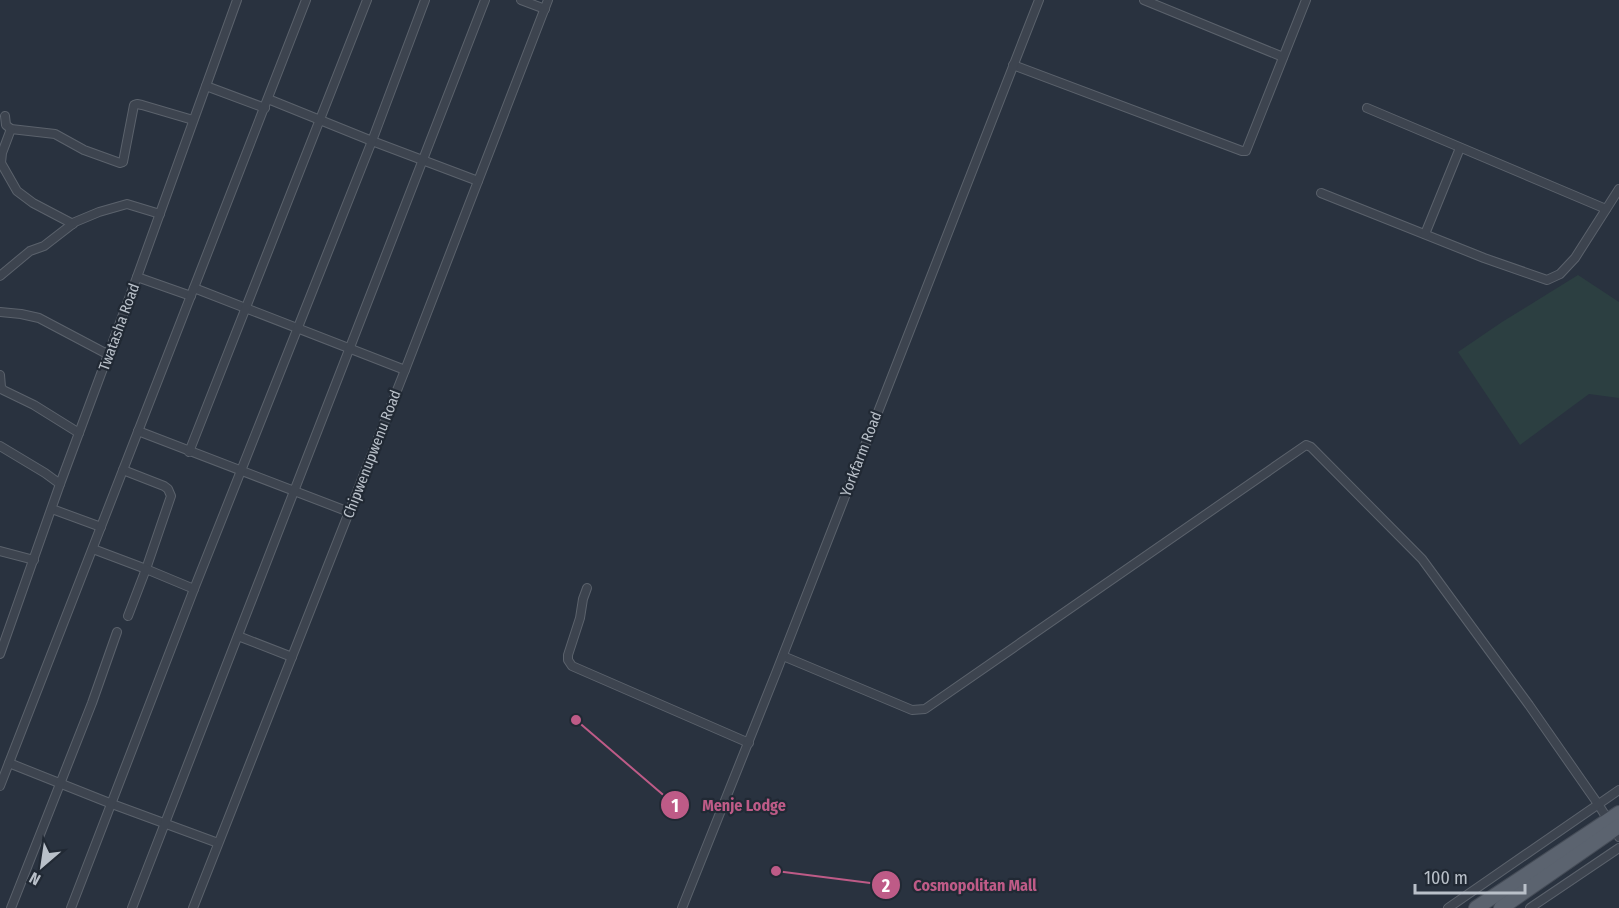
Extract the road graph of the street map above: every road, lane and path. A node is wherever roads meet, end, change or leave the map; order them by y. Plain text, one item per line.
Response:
1 (237, 0) edge
2 (306, 0) edge
3 (367, 0) edge
4 (425, 0) edge
5 (485, 0) edge
6 (521, 0) edge
7 (1039, 0) edge
8 (1144, 0) edge
9 (1306, 0) edge
10 (547, 4) edge
11 (1282, 57) junction
12 (1013, 65) junction
13 (206, 86) junction
14 (268, 99) junction
15 (265, 108) junction
16 (1367, 108) dead end
17 (193, 120) junction
18 (320, 120) junction
19 (0, 121) edge
20 (11, 129) junction
21 (372, 141) junction
22 (1460, 147) junction
23 (423, 160) junction
24 (478, 181) junction
25 (1619, 189) edge
26 (1321, 193) dead end
27 (1606, 209) junction
28 (160, 214) junction
29 (73, 224) junction
30 (1425, 234) junction
31 (0, 276) edge
32 (137, 277) junction
33 (192, 292) junction
34 (246, 308) junction
35 (0, 312) edge
36 (298, 328) junction
37 (350, 348) junction
38 (109, 355) junction
39 (405, 370) junction
40 (0, 375) edge
41 (138, 431) junction
42 (79, 433) junction
43 (0, 446) edge
44 (189, 452) junction
45 (123, 470) junction
46 (242, 471) junction
47 (60, 484) junction
48 (294, 490) junction
49 (52, 509) junction
50 (349, 512) junction
51 (101, 527) junction
52 (93, 549) junction
53 (0, 551) edge
54 (33, 560) junction
55 (146, 569) junction
56 (587, 588) dead end
57 (194, 589) junction
58 (128, 616) dead end
59 (117, 632) dead end
60 (238, 636) junction
61 (1, 649) edge
62 (783, 656) junction
63 (292, 657) junction
64 (749, 742) junction
65 (9, 763) junction
66 (2, 775) edge
67 (60, 784) junction
68 (0, 786) edge
69 (1619, 790) edge
70 (112, 804) junction
71 (1598, 804) junction
72 (166, 823) junction
73 (1616, 825) edge
74 (218, 843) junction
75 (1619, 848) edge
76 (1507, 906) edge
77 (11, 908) edge
78 (71, 908) edge
79 (132, 908) edge
80 (193, 908) edge
81 (682, 908) edge
82 (1448, 908) edge
83 (1476, 908) edge
84 (1530, 908) edge

1 - 13 street, Twatasha Road
2 - 14 street
3 - 18 street
4 - 21 street
5 - 23 street
6 - 10 street
7 - 12 street, Yorkfarm Road
8 - 11 street
9 - 11 street
10 - 24 street, Chipwenupwenu Road
11 - 12 street
12 - 62 street, Yorkfarm Road
13 - 15 street
13 - 17 street, Twatasha Road
14 - 15 street
14 - 18 street
15 - 33 street
16 - 22 street
17 - 20 street
17 - 28 street, Twatasha Road
18 - 21 street
18 - 34 street
19 - 20 street
20 - 29 street
21 - 23 street
21 - 36 street
22 - 27 street
22 - 30 street
23 - 24 street
23 - 37 street
24 - 39 street, Chipwenupwenu Road
25 - 27 street
26 - 30 street
27 - 30 street
28 - 29 street
28 - 32 street, Twatasha Road
29 - 31 street
32 - 33 street
32 - 38 street, Twatasha Road
33 - 34 street
33 - 41 street
34 - 36 street
34 - 44 street
35 - 38 street
36 - 37 street
36 - 46 street
37 - 39 street
37 - 48 street
38 - 42 street, Twatasha Road
39 - 50 street, Chipwenupwenu Road
40 - 42 street
41 - 44 street
41 - 45 street
42 - 47 street, Twatasha Road
43 - 47 street
44 - 46 street
45 - 51 street
45 - 55 street
46 - 48 street
46 - 57 street
47 - 49 street, Twatasha Road
48 - 50 street
48 - 60 street
49 - 51 street
49 - 54 street, Twatasha Road
50 - 63 street, Chipwenupwenu Road
51 - 52 street
52 - 55 street
52 - 65 street
53 - 54 street
54 - 61 street, Twatasha Road
55 - 57 street
55 - 58 street
56 - 64 street
57 - 70 street
59 - 67 street
60 - 63 street
60 - 72 street
62 - 64 street, Yorkfarm Road
62 - 71 street
63 - 74 street, Chipwenupwenu Road
64 - 81 street, Yorkfarm Road
65 - 66 street
65 - 67 street
66 - 68 street
67 - 70 street
67 - 77 street
69 - 71 street
70 - 72 street
70 - 78 street
71 - 73 street
71 - 82 street
72 - 74 street
72 - 79 street
73 - 76 main road
73 - 83 main road
74 - 80 street, Chipwenupwenu Road
75 - 84 street

